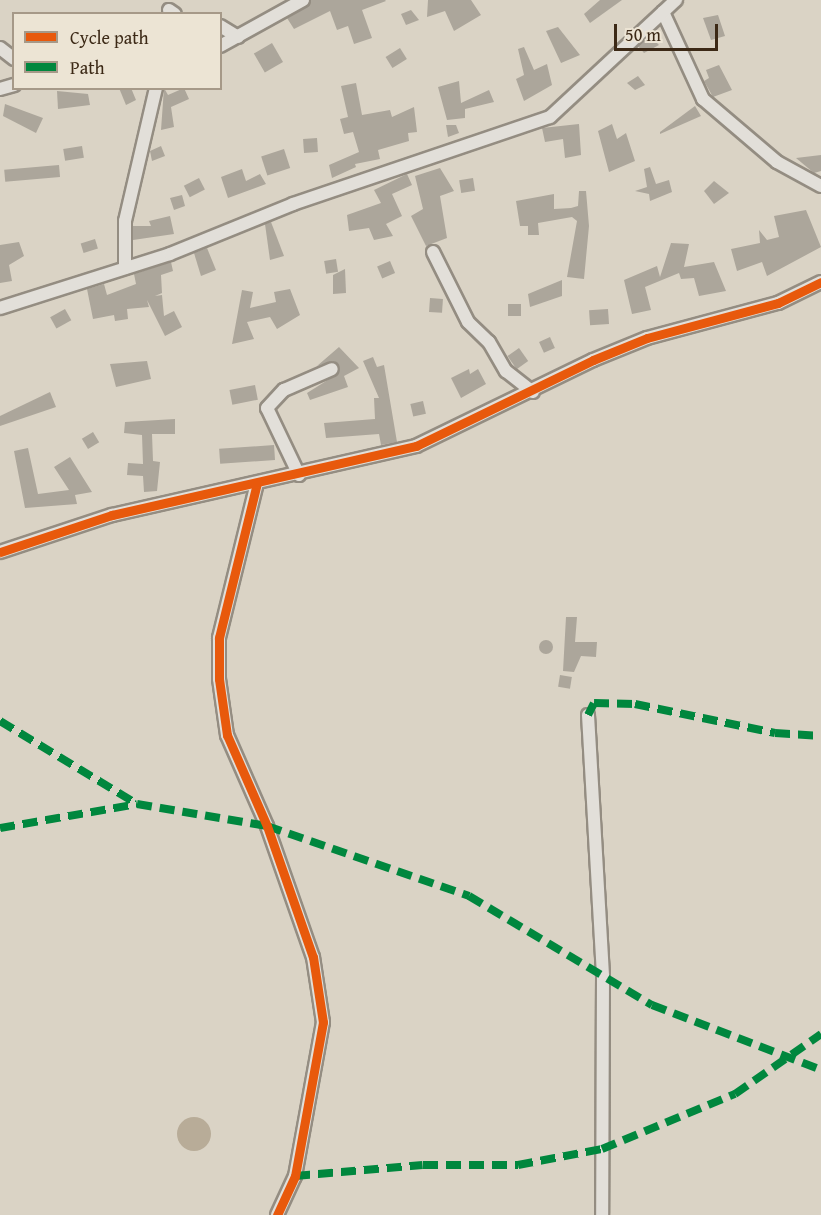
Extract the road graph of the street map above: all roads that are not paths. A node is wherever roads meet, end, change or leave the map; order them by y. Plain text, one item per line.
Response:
1 (303, 0) edge
2 (676, 0) edge
3 (663, 12) junction
4 (222, 27) edge
5 (238, 37) junction
6 (222, 45) edge
7 (0, 48) edge
8 (12, 57) edge
9 (156, 90) edge
10 (821, 186) edge
11 (433, 252) dead end
12 (125, 268) junction
13 (821, 282) edge
14 (0, 308) edge
15 (332, 369) dead end
16 (533, 392) junction
17 (299, 475) junction
18 (256, 483) junction
19 (0, 552) edge
20 (588, 716) dead end
21 (277, 1215) edge
22 (603, 1215) edge

1 - 5 street
2 - 3 street
3 - 10 street
3 - 12 street
4 - 5 street
5 - 6 street
7 - 8 street
9 - 12 street
11 - 16 street
12 - 14 street
13 - 16 street
15 - 17 street
16 - 17 street
17 - 18 street
18 - 19 street
18 - 21 street
20 - 22 street

